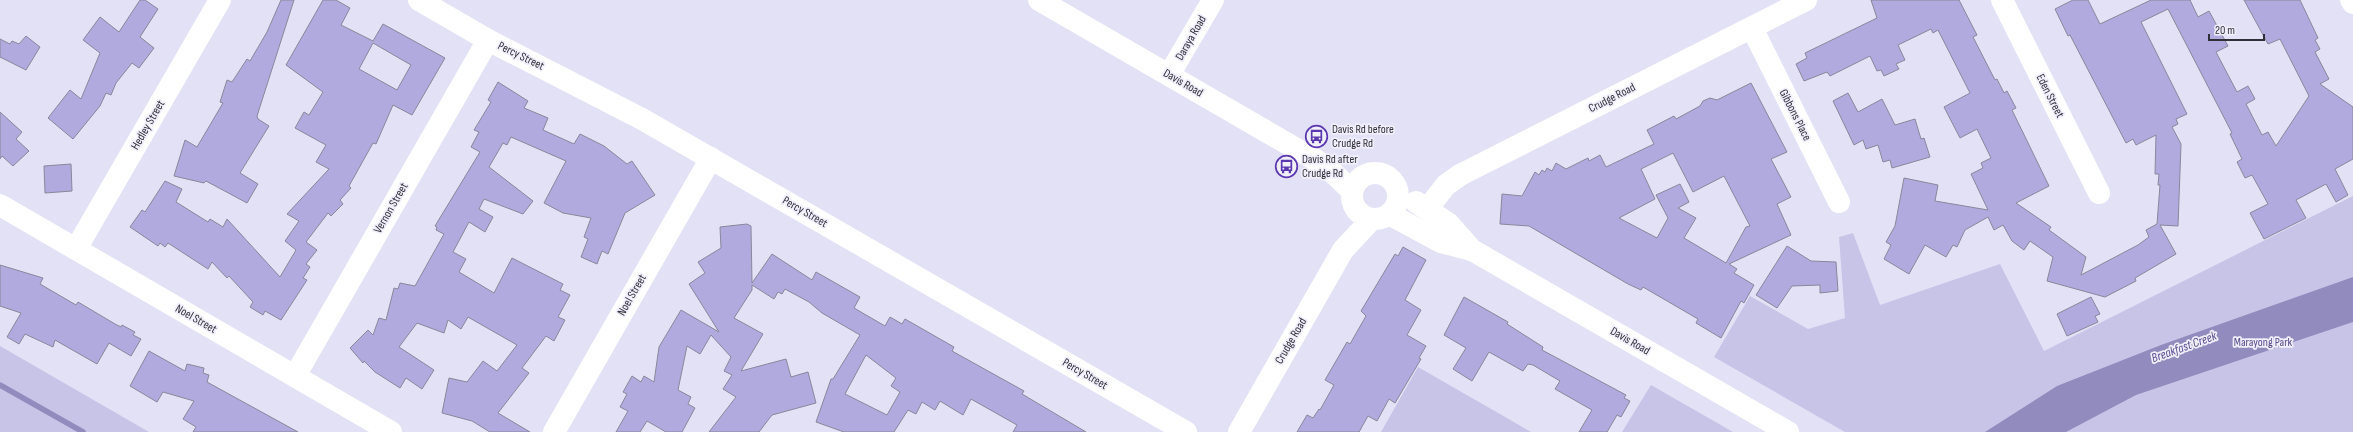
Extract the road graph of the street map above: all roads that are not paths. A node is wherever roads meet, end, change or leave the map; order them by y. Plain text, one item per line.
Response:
1 (220, 0) edge
2 (419, 0) edge
3 (1039, 0) edge
4 (1212, 0) edge
5 (1806, 0) edge
6 (2002, 0) edge
7 (2352, 0) edge
8 (2353, 3) edge
9 (1752, 28) junction
10 (488, 40) junction
11 (1169, 75) junction
12 (711, 158) junction
13 (1326, 166) junction
14 (1366, 174) junction
15 (1398, 190) junction
16 (2099, 193) dead end
17 (1353, 199) junction
18 (1839, 202) dead end
19 (0, 205) edge
20 (1427, 209) junction
21 (1381, 216) junction
22 (76, 250) junction
23 (1343, 250) junction
24 (1472, 250) junction
25 (295, 376) junction
26 (391, 432) edge
27 (554, 432) edge
28 (1186, 432) edge
29 (1239, 432) edge
30 (1788, 432) edge

1 - 22 street, Hedley Street
2 - 10 street, Percy Street
3 - 11 street, Davis Road
4 - 11 street, Daraya Road
5 - 9 street, Crudge Road
6 - 16 street, Eden Street
7 - 8 street
9 - 18 street, Gibbons Place
9 - 20 street, Crudge Road
10 - 12 street, Percy Street
10 - 25 street, Vernon Street
11 - 13 street, Davis Road
12 - 27 street, Noel Street
12 - 28 street, Percy Street
13 - 14 street, Davis Road
13 - 17 street, Davis Road
14 - 15 street
14 - 17 street
15 - 20 street, Davis Road
15 - 21 street
17 - 21 street
17 - 23 street, Crudge Road
19 - 22 street, Noel Street
20 - 24 street, Davis Road
21 - 23 street, Crudge Road
21 - 24 street, Davis Road
22 - 25 street, Noel Street
23 - 29 street, Crudge Road
24 - 30 street, Davis Road
25 - 26 street, Noel Street

